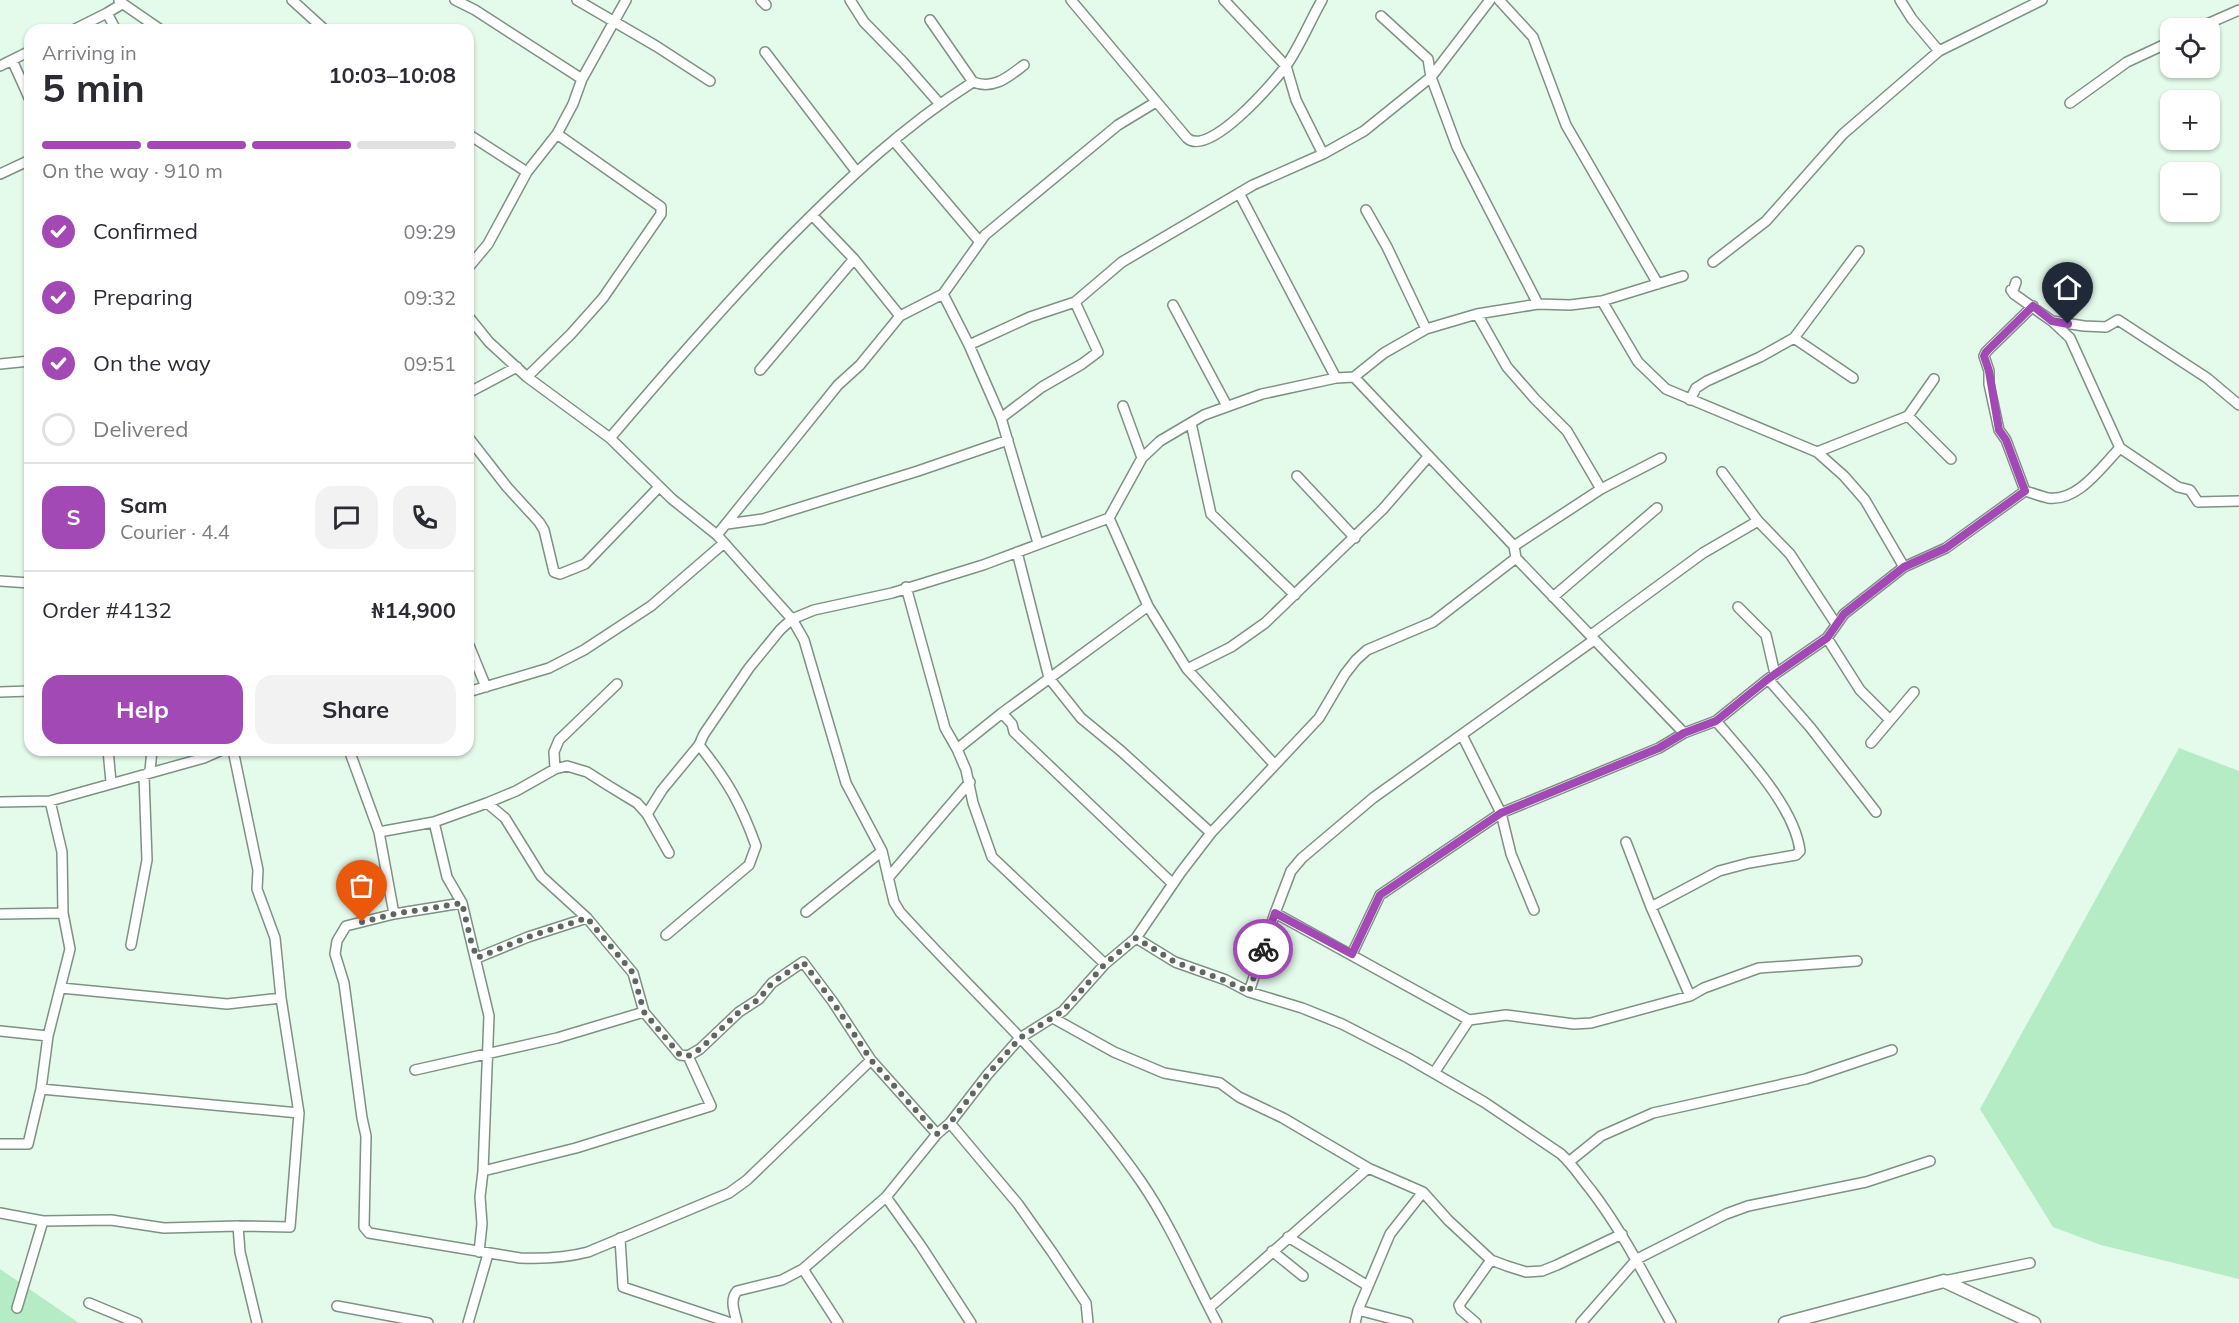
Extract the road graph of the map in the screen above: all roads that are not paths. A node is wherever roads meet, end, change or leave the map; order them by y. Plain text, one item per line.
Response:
1 (292, 0) edge
2 (455, 0) edge
3 (577, 0) edge
4 (626, 0) edge
5 (850, 0) edge
6 (1071, 0) edge
7 (1224, 0) edge
8 (1322, 0) edge
9 (1490, 0) edge
10 (1499, 0) edge
11 (1900, 0) edge
12 (2042, 0) edge
13 (120, 2) edge
14 (2239, 10) edge
15 (107, 13) junction
16 (1381, 16) dead end
17 (2220, 18) edge
18 (930, 20) dead end
19 (614, 21) junction
20 (85, 24) edge
21 (113, 24) edge
22 (152, 24) edge
23 (318, 24) edge
24 (2160, 47) edge
25 (1939, 51) junction
26 (765, 52) dead end
27 (24, 54) edge
28 (12, 60) junction
29 (1024, 65) dead end
30 (0, 66) edge
31 (1286, 66) junction
32 (1431, 77) junction
33 (582, 79) junction
34 (710, 81) dead end
35 (973, 82) junction
36 (24, 87) edge
37 (1156, 102) junction
38 (939, 103) junction
39 (2070, 103) dead end
40 (557, 134) junction
41 (474, 138) edge
42 (894, 141) junction
43 (1323, 154) junction
44 (24, 163) edge
45 (856, 171) junction
46 (527, 172) junction
47 (0, 174) edge
48 (1239, 193) junction
49 (1366, 210) dead end
50 (812, 214) junction
51 (980, 242) junction
52 (1859, 251) dead end
53 (854, 259) junction
54 (474, 261) edge
55 (1713, 262) dead end
56 (1683, 276) dead end
57 (2016, 282) dead end
58 (1658, 284) junction
59 (943, 294) junction
60 (1602, 301) junction
61 (1075, 302) junction
62 (1538, 304) junction
63 (1173, 305) dead end
64 (2033, 306) junction
65 (1477, 314) junction
66 (900, 316) junction
67 (2052, 321) junction
68 (474, 323) edge
69 (1426, 329) junction
70 (1794, 338) junction
71 (969, 345) junction
72 (24, 362) edge
73 (0, 364) edge
74 (517, 367) junction
75 (760, 370) dead end
76 (1354, 376) junction
77 (527, 377) junction
78 (1336, 378) junction
79 (1853, 378) dead end
80 (1934, 379) dead end
81 (474, 390) edge
82 (1690, 400) junction
83 (2239, 405) edge
84 (1123, 406) dead end
85 (1227, 406) junction
86 (1908, 416) junction
87 (1001, 418) junction
88 (1191, 423) junction
89 (610, 438) junction
90 (1008, 440) junction
91 (474, 445) edge
92 (2120, 448) junction
93 (1817, 452) junction
94 (1142, 458) junction
95 (1428, 458) junction
96 (1661, 458) dead end
97 (1951, 459) dead end
98 (1722, 472) dead end
99 (1297, 476) dead end
100 (659, 487) junction
101 (1601, 489) junction
102 (2025, 491) junction
103 (2239, 501) edge
104 (1658, 508) dead end
105 (1109, 518) junction
106 (1758, 521) junction
107 (727, 524) junction
108 (717, 535) junction
109 (1355, 538) junction
110 (724, 543) junction
111 (1038, 543) junction
112 (1514, 546) junction
113 (1017, 552) junction
114 (1516, 558) junction
115 (1904, 567) junction
116 (0, 581) edge
117 (24, 583) edge
118 (906, 587) junction
119 (1295, 596) junction
120 (1553, 597) junction
121 (1148, 606) junction
122 (1738, 608) dead end
123 (792, 619) junction
124 (1836, 624) junction
125 (1593, 637) junction
126 (1827, 638) junction
127 (474, 658) edge
128 (1187, 669) junction
129 (1772, 676) junction
130 (1049, 678) junction
131 (617, 684) dead end
132 (486, 687) junction
133 (474, 690) edge
134 (24, 691) edge
135 (0, 692) edge
136 (1914, 692) dead end
137 (1002, 713) junction
138 (1890, 720) junction
139 (1716, 721) junction
140 (1684, 733) junction
141 (1462, 735) junction
142 (1871, 743) dead end
143 (699, 745) junction
144 (957, 749) junction
145 (109, 756) edge
146 (151, 756) edge
147 (208, 756) edge
148 (234, 756) edge
149 (352, 756) edge
150 (1274, 764) junction
151 (555, 769) junction
152 (144, 776) junction
153 (111, 782) junction
154 (970, 782) junction
155 (50, 801) junction
156 (0, 802) edge
157 (487, 803) junction
158 (1876, 812) dead end
159 (1501, 813) junction
160 (646, 814) junction
161 (434, 822) junction
162 (379, 831) junction
163 (1210, 833) junction
164 (1626, 842) dead end
165 (882, 851) junction
166 (669, 853) dead end
167 (888, 878) junction
168 (1173, 884) junction
169 (462, 903) junction
170 (1651, 907) junction
171 (1534, 910) dead end
172 (806, 912) dead end
173 (63, 913) junction
174 (1275, 913) junction
175 (0, 914) edge
176 (394, 914) junction
177 (587, 918) junction
178 (666, 935) dead end
179 (1136, 938) junction
180 (131, 945) dead end
181 (1352, 954) junction
182 (477, 958) junction
183 (1857, 961) dead end
184 (1105, 964) junction
185 (62, 988) junction
186 (1249, 992) junction
187 (1690, 996) junction
188 (280, 998) junction
189 (644, 1012) junction
190 (1053, 1018) junction
191 (1469, 1020) junction
192 (0, 1031) edge
193 (48, 1036) junction
194 (1020, 1038) junction
195 (1892, 1050) dead end
196 (489, 1054) junction
197 (688, 1056) junction
198 (871, 1060) junction
199 (414, 1070) dead end
200 (1434, 1073) junction
201 (41, 1089) junction
202 (299, 1113) junction
203 (950, 1123) junction
204 (937, 1134) junction
205 (0, 1144) edge
206 (1569, 1161) junction
207 (1930, 1161) dead end
208 (1368, 1168) junction
209 (483, 1171) junction
210 (1423, 1192) junction
211 (886, 1197) junction
212 (0, 1213) edge
213 (43, 1221) junction
214 (238, 1226) junction
215 (1622, 1234) junction
216 (1288, 1237) junction
217 (620, 1238) junction
218 (1272, 1251) junction
219 (483, 1253) junction
220 (1637, 1259) junction
221 (1491, 1260) junction
222 (2030, 1263) dead end
223 (802, 1269) junction
224 (1303, 1276) dead end
225 (1944, 1281) junction
226 (1368, 1286) junction
227 (89, 1303) dead end
228 (337, 1306) dead end
229 (1209, 1307) junction
230 (17, 1308) dead end
231 (1358, 1310) junction
232 (1213, 1322) edge
233 (137, 1323) edge
234 (257, 1323) edge
235 (428, 1323) edge
236 (468, 1323) edge
237 (731, 1323) edge
238 (737, 1323) edge
239 (838, 1323) edge
240 (971, 1323) edge
241 (1088, 1323) edge
242 (1355, 1323) edge
243 (1408, 1323) edge
244 (1476, 1323) edge
245 (1581, 1323) edge
246 (1671, 1323) edge
247 (1785, 1323) edge
248 (2034, 1323) edge

1 - 23 street
2 - 33 street
3 - 19 street
4 - 19 street
5 - 38 street
6 - 37 street
7 - 31 street
8 - 31 street
9 - 32 street
10 - 58 street
11 - 25 street
12 - 25 street
13 - 15 street
13 - 22 street
14 - 17 street
15 - 20 street
15 - 21 street
16 - 32 street
18 - 35 street
19 - 33 street
19 - 34 street
24 - 39 street
25 - 55 street
26 - 45 street
27 - 28 street
28 - 30 street
28 - 36 street
29 - 35 street
31 - 37 street
31 - 43 street
32 - 43 street
32 - 62 street
33 - 40 street
35 - 38 street
37 - 51 street
38 - 42 street
40 - 46 street
40 - 77 street
41 - 46 street
42 - 45 street
42 - 51 street
43 - 48 street
44 - 47 street
45 - 50 street
46 - 54 street
48 - 61 street
48 - 78 street
49 - 69 street
50 - 53 street
50 - 89 street
51 - 59 street
52 - 70 street
53 - 66 street
53 - 75 street
56 - 58 street
57 - 64 street
58 - 60 street
59 - 66 street
59 - 71 street
60 - 62 street
60 - 82 street
61 - 71 street
61 - 87 street
62 - 65 street
63 - 85 street
64 - 67 street
64 - 102 street
65 - 69 street
65 - 101 street
66 - 107 street
67 - 83 street
67 - 92 street
68 - 74 street
69 - 76 street
70 - 79 street
70 - 82 street
71 - 87 street
72 - 73 street
74 - 77 street
74 - 81 street
76 - 78 street
76 - 95 street
77 - 89 street
78 - 85 street
80 - 86 street
82 - 93 street
84 - 94 street
85 - 88 street
86 - 93 street
86 - 97 street
87 - 90 street
88 - 94 street
88 - 119 street
89 - 100 street
90 - 107 street
90 - 111 street
91 - 100 street
92 - 102 street
92 - 103 street
93 - 115 street
94 - 105 street
95 - 109 street
95 - 112 street
96 - 101 street
98 - 106 street
99 - 109 street
100 - 108 street
101 - 112 street
102 - 115 street
104 - 120 street
105 - 111 street
105 - 121 street
106 - 124 street
106 - 125 street
107 - 108 street
108 - 110 street
109 - 119 street
110 - 123 street
110 - 132 street
111 - 113 street
112 - 114 street
113 - 118 street
113 - 130 street
114 - 120 street
114 - 150 street
115 - 124 street
116 - 117 street
118 - 123 street
118 - 144 street
119 - 128 street
120 - 125 street
121 - 128 street
121 - 130 street
122 - 129 street
123 - 143 street
123 - 165 street
124 - 126 street
125 - 140 street
125 - 141 street
126 - 129 street
126 - 138 street
127 - 132 street
128 - 150 street
129 - 139 street
129 - 158 street
130 - 137 street
130 - 163 street
131 - 151 street
132 - 133 street
134 - 135 street
136 - 138 street
137 - 144 street
137 - 168 street
138 - 142 street
139 - 140 street
139 - 170 street
140 - 159 street
141 - 159 street
141 - 174 street
143 - 160 street
143 - 178 street
144 - 154 street
145 - 153 street
146 - 152 street
147 - 152 street
148 - 188 street
149 - 162 street
150 - 163 street
151 - 157 street
151 - 160 street
152 - 153 street
152 - 180 street
153 - 155 street
154 - 167 street
154 - 184 street
155 - 156 street
155 - 173 street
157 - 161 street
157 - 177 street
159 - 171 street
159 - 181 street
160 - 166 street
161 - 162 street
161 - 169 street
162 - 176 street
163 - 168 street
164 - 170 street
165 - 167 street
165 - 172 street
167 - 194 street
168 - 179 street
169 - 176 street
169 - 182 street
170 - 187 street
173 - 175 street
173 - 185 street
174 - 181 street
174 - 186 street
176 - 219 street
177 - 182 street
177 - 189 street
179 - 184 street
179 - 186 street
181 - 191 street
182 - 196 street
183 - 187 street
184 - 190 street
185 - 188 street
185 - 193 street
186 - 200 street
187 - 191 street
188 - 202 street
189 - 196 street
189 - 197 street
190 - 194 street
190 - 208 street
191 - 200 street
192 - 193 street
193 - 201 street
194 - 203 street
194 - 229 street
195 - 206 street
196 - 199 street
196 - 209 street
197 - 198 street
197 - 209 street
198 - 204 street
198 - 217 street
200 - 206 street
201 - 202 street
201 - 205 street
202 - 214 street
203 - 204 street
203 - 241 street
204 - 211 street
206 - 215 street
207 - 220 street
208 - 210 street
208 - 216 street
209 - 219 street
210 - 221 street
210 - 226 street
211 - 223 street
211 - 240 street
212 - 213 street
213 - 214 street
213 - 230 street
214 - 234 street
215 - 220 street
215 - 221 street
216 - 218 street
216 - 226 street
217 - 219 street
217 - 237 street
218 - 224 street
218 - 229 street
219 - 236 street
220 - 245 street
220 - 246 street
221 - 244 street
222 - 225 street
223 - 238 street
223 - 239 street
225 - 247 street
225 - 248 street
226 - 231 street
227 - 233 street
228 - 235 street
229 - 232 street
231 - 242 street
231 - 243 street

